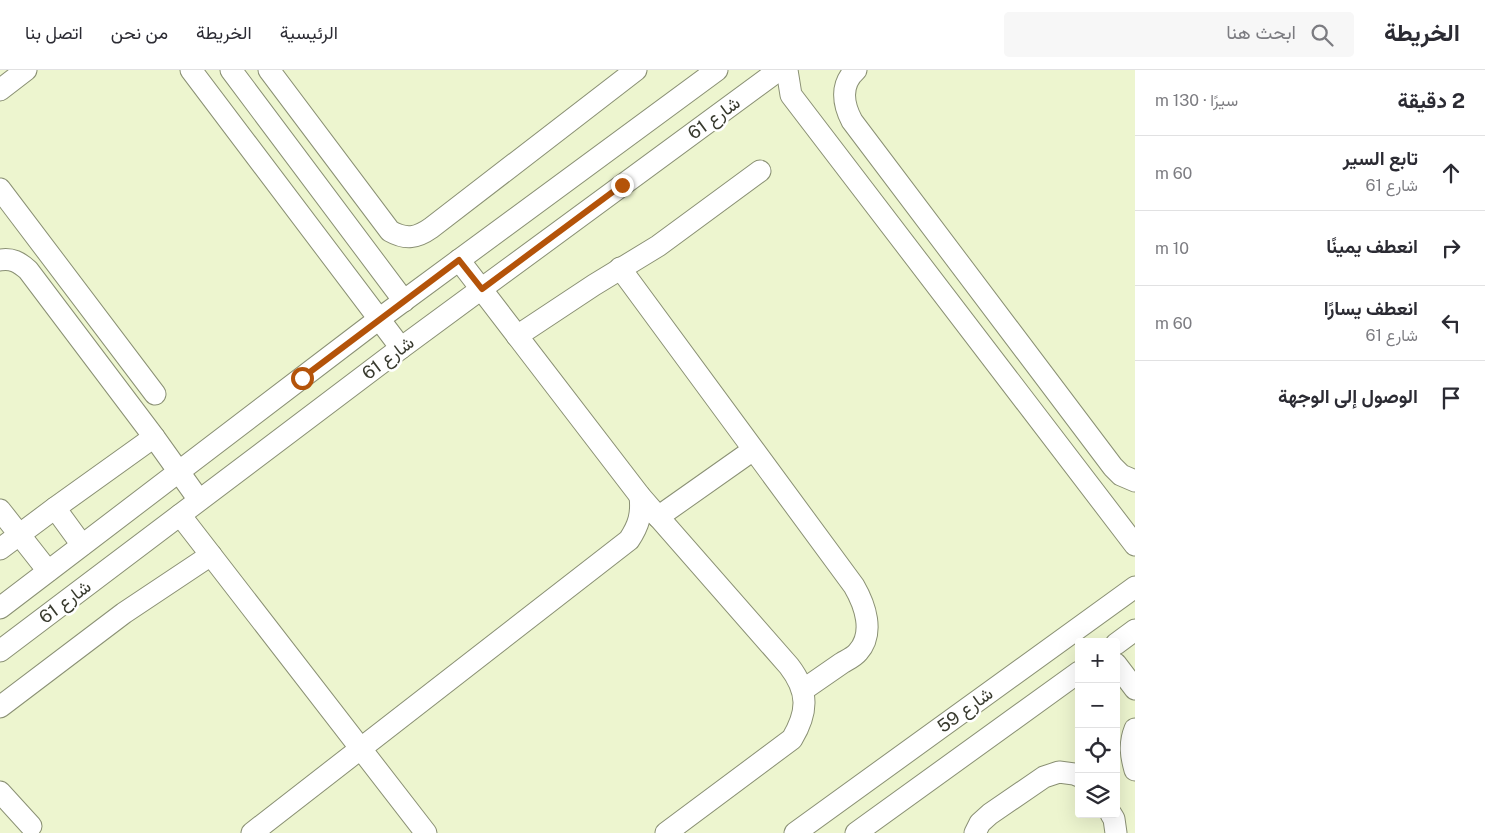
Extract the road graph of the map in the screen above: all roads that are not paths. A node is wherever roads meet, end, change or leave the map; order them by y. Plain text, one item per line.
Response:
1 (26, 70) edge
2 (191, 70) edge
3 (230, 70) edge
4 (269, 70) edge
5 (636, 70) edge
6 (717, 70) edge
7 (779, 70) edge
8 (787, 70) edge
9 (856, 70) edge
10 (0, 90) edge
11 (760, 171) dead end
12 (0, 188) edge
13 (0, 260) edge
14 (459, 260) junction
15 (620, 268) junction
16 (482, 289) junction
17 (404, 301) junction
18 (379, 319) junction
19 (517, 336) junction
20 (400, 348) junction
21 (155, 394) dead end
22 (154, 437) junction
23 (753, 450) junction
24 (179, 472) junction
25 (1135, 481) edge
26 (640, 496) junction
27 (144, 499) junction
28 (199, 500) junction
29 (55, 508) junction
30 (0, 510) edge
31 (658, 517) junction
32 (172, 521) junction
33 (19, 533) junction
34 (1135, 545) edge
35 (82, 546) junction
36 (0, 549) edge
37 (211, 554) junction
38 (48, 571) junction
39 (1135, 587) edge
40 (0, 608) edge
41 (1135, 630) edge
42 (1120, 641) edge
43 (0, 651) edge
44 (1120, 669) edge
45 (1075, 675) edge
46 (1135, 689) edge
47 (803, 690) junction
48 (0, 707) edge
49 (1135, 729) edge
50 (361, 748) junction
51 (1135, 770) edge
52 (1075, 774) edge
53 (0, 792) edge
54 (1113, 818) edge
55 (31, 826) dead end
56 (252, 833) edge
57 (426, 833) edge
58 (666, 833) edge
59 (795, 833) edge
60 (856, 833) edge
61 (975, 833) edge
62 (1116, 833) edge

1 - 10 lane
2 - 18 lane
3 - 17 lane
4 - 5 lane
6 - 14 lane, شارع 61
7 - 16 lane, شارع 61
8 - 34 lane
9 - 25 lane
11 - 15 lane
12 - 21 lane
13 - 22 lane
14 - 16 lane
14 - 17 lane, شارع 61
15 - 19 lane
15 - 23 lane
16 - 19 lane
16 - 20 lane, شارع 61
17 - 18 lane, شارع 61
18 - 20 lane
18 - 24 lane, شارع 61
19 - 26 lane
20 - 28 lane, شارع 61
22 - 24 lane
22 - 29 lane
23 - 31 lane
23 - 47 lane
24 - 27 lane, شارع 61
24 - 28 lane
26 - 31 lane
26 - 50 lane
27 - 32 lane
27 - 35 lane, شارع 61
28 - 32 lane, شارع 61
29 - 33 lane
29 - 35 lane
30 - 33 lane
31 - 47 lane
32 - 37 lane
32 - 43 lane, شارع 61
33 - 36 lane
33 - 38 lane
35 - 38 lane, شارع 61
37 - 48 lane
37 - 50 lane
38 - 40 lane, شارع 61
39 - 59 lane, شارع 59
41 - 42 lane
44 - 46 lane
45 - 60 lane, شارع 59
47 - 58 lane
49 - 51 lane
50 - 56 lane
50 - 57 lane
52 - 61 lane
53 - 55 lane
54 - 62 lane

